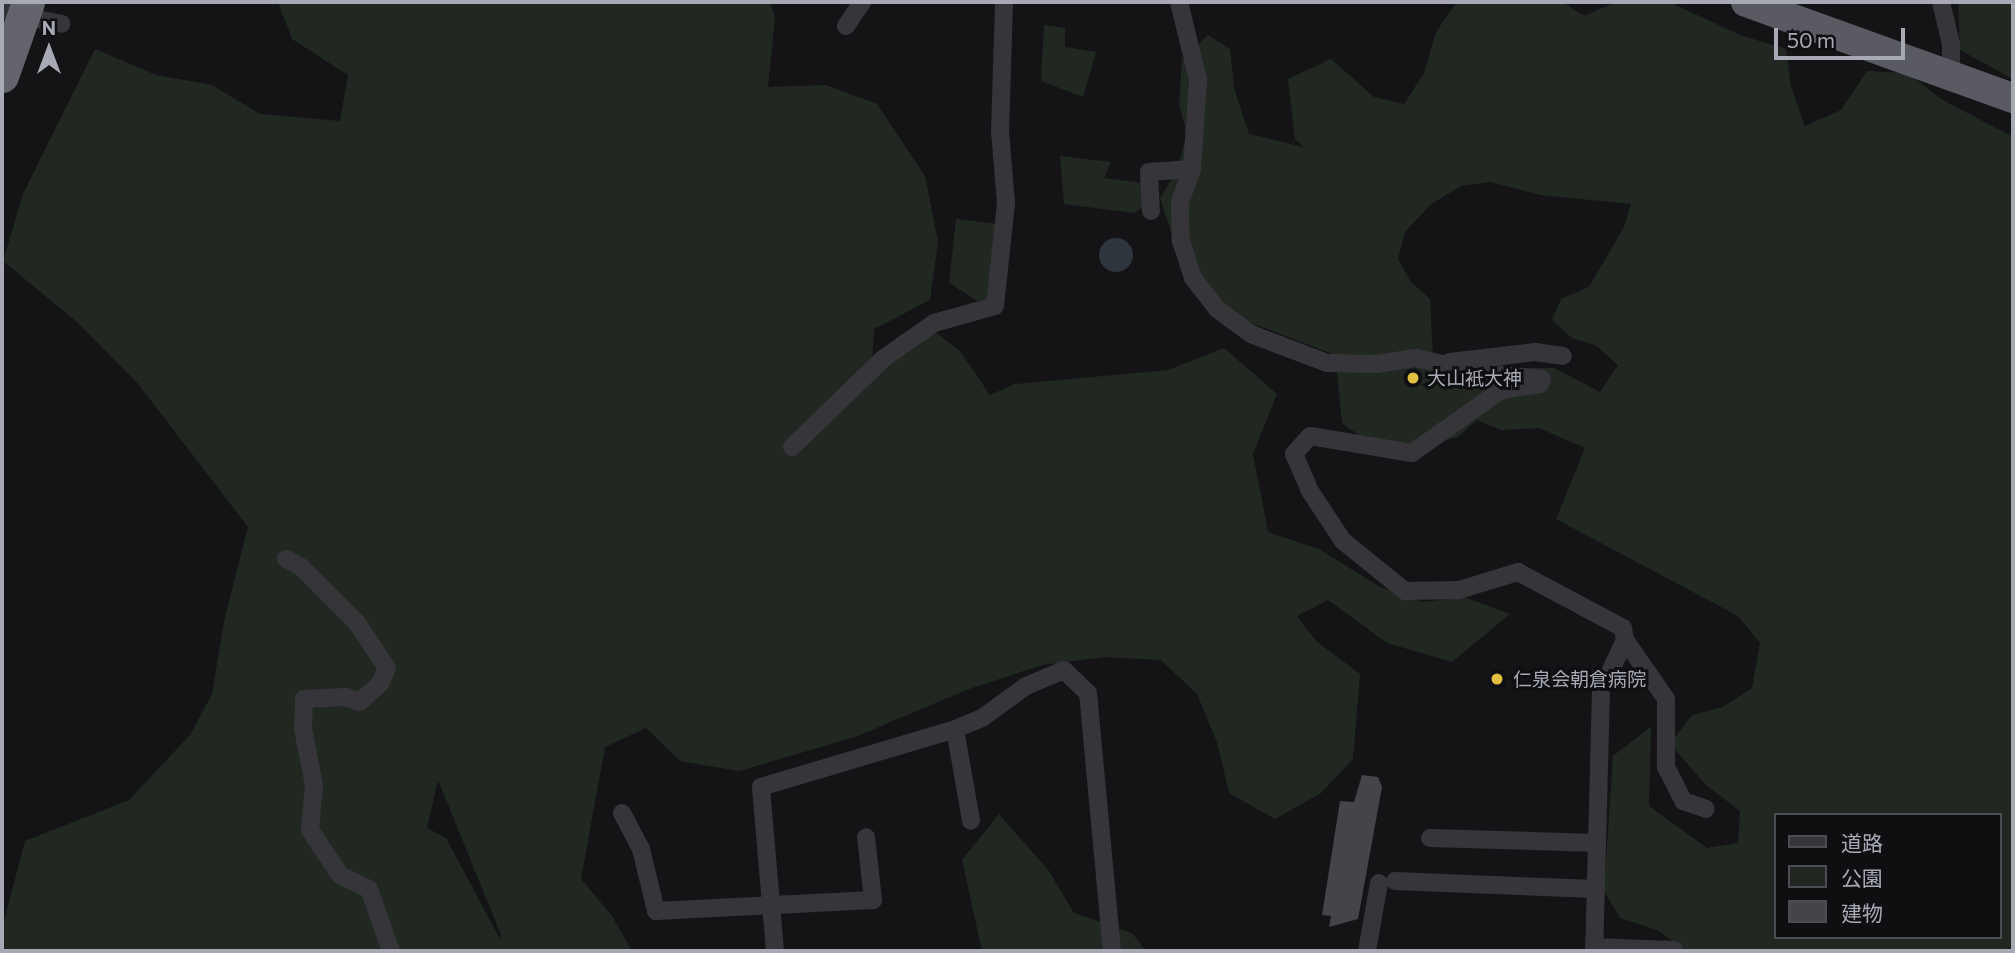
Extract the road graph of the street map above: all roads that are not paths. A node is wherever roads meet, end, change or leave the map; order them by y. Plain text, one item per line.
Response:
1 (862, 2) edge
2 (1004, 2) edge
3 (1179, 2) edge
4 (1746, 2) edge
5 (1941, 2) edge
6 (32, 10) edge
7 (62, 24) dead end
8 (846, 26) dead end
9 (1951, 75) junction
10 (2, 76) edge
11 (2013, 98) edge
12 (1192, 169) junction
13 (1151, 211) dead end
14 (1563, 356) dead end
15 (1440, 363) junction
16 (792, 447) dead end
17 (285, 559) dead end
18 (1625, 640) junction
19 (955, 729) junction
20 (1706, 809) dead end
21 (622, 814) dead end
22 (971, 821) dead end
23 (866, 837) dead end
24 (1430, 838) dead end
25 (1596, 843) junction
26 (1595, 888) junction
27 (772, 905) junction
28 (1594, 949) edge
29 (1675, 950) edge
30 (391, 951) edge
31 (775, 951) edge
32 (1112, 951) edge
33 (1367, 951) edge

1 - 8 street
2 - 16 street
3 - 12 street
4 - 9 highway
5 - 9 street
6 - 7 street
6 - 10 highway
9 - 11 highway
12 - 13 street
12 - 15 street
14 - 15 street
15 - 18 street
17 - 30 street
18 - 20 street
18 - 25 street
19 - 22 street
19 - 27 street
19 - 32 street
21 - 27 street
23 - 27 street
24 - 25 street
25 - 26 street
26 - 28 street
26 - 33 street
27 - 31 street
28 - 29 street

